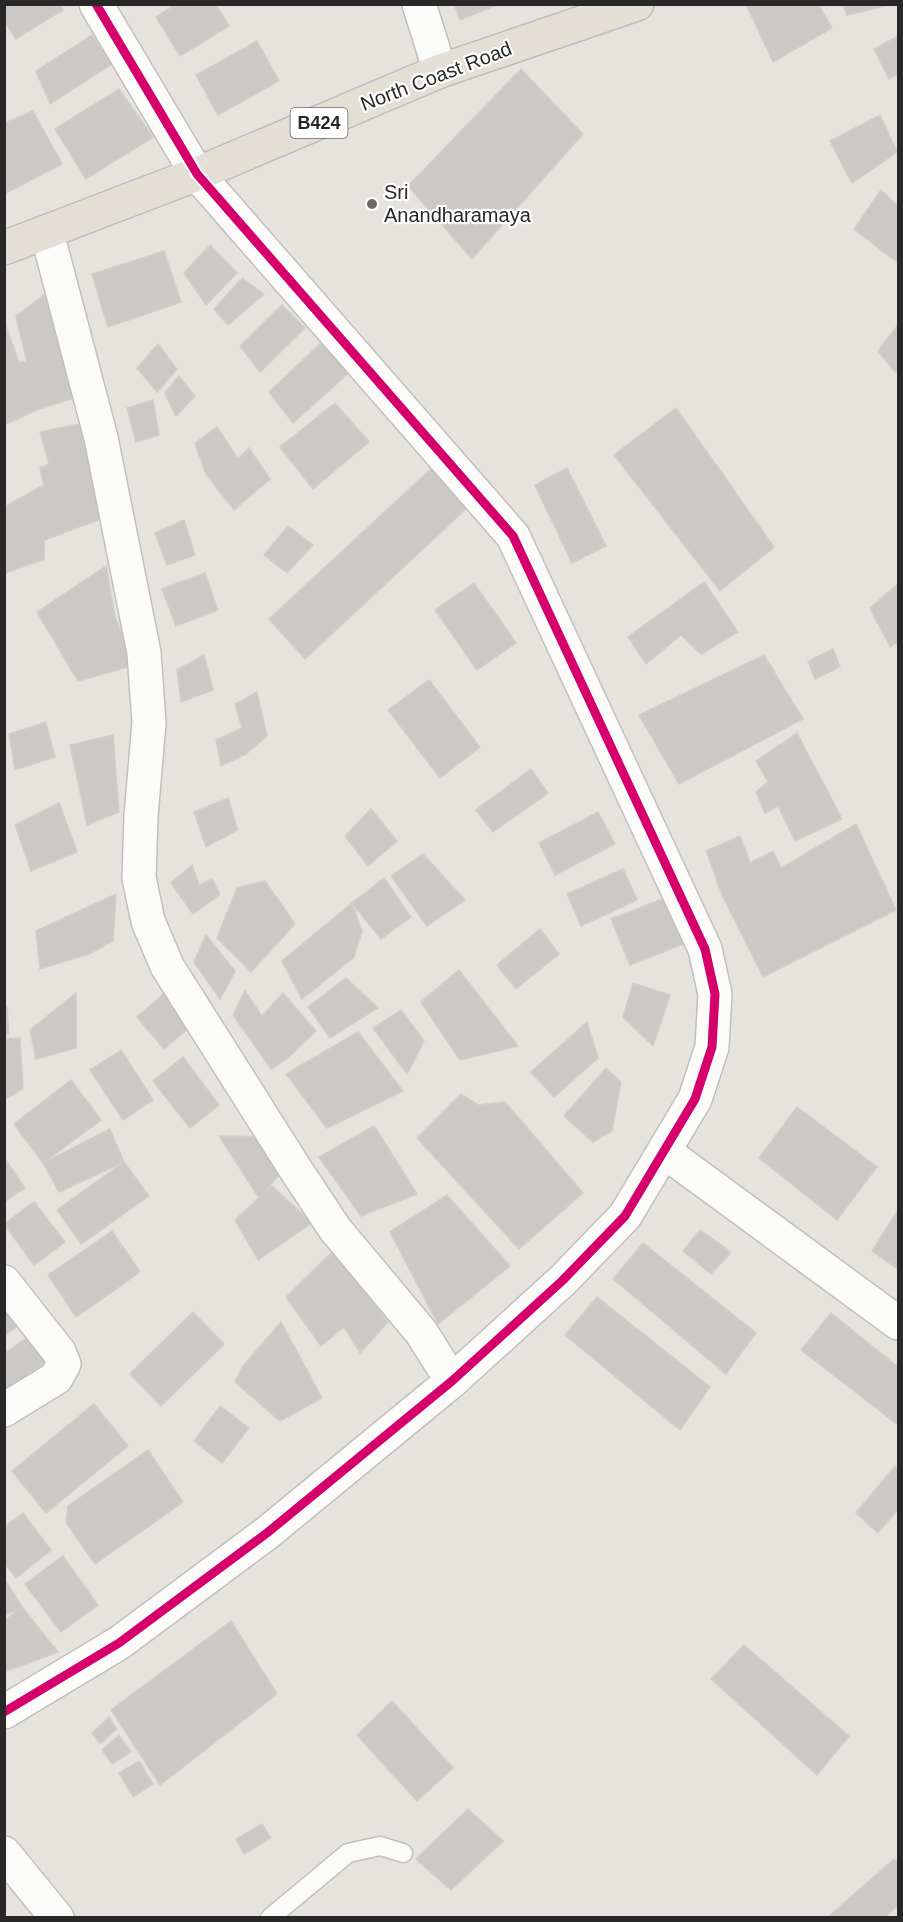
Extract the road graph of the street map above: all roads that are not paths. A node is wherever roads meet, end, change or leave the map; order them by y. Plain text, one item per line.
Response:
1 (96, 4) edge
2 (419, 4) edge
3 (637, 4) edge
4 (440, 71) junction
5 (197, 174) junction
6 (47, 233) junction
7 (6, 245) edge
8 (665, 1152) junction
9 (4, 1282) edge
10 (898, 1323) edge
11 (452, 1381) junction
12 (4, 1410) edge
13 (4, 1712) edge
14 (4, 1853) edge
15 (403, 1853) dead end
16 (57, 1917) edge
17 (270, 1917) edge

1 - 5 street
2 - 4 street
3 - 4 main road, North Coast Road / B424
4 - 5 main road, North Coast Road / B424
5 - 6 main road, North Coast Road / B424
5 - 8 street
6 - 7 main road, North Coast Road / B424
6 - 11 street
8 - 10 street
8 - 11 street
9 - 12 street
11 - 13 street
14 - 16 street
15 - 17 lane

